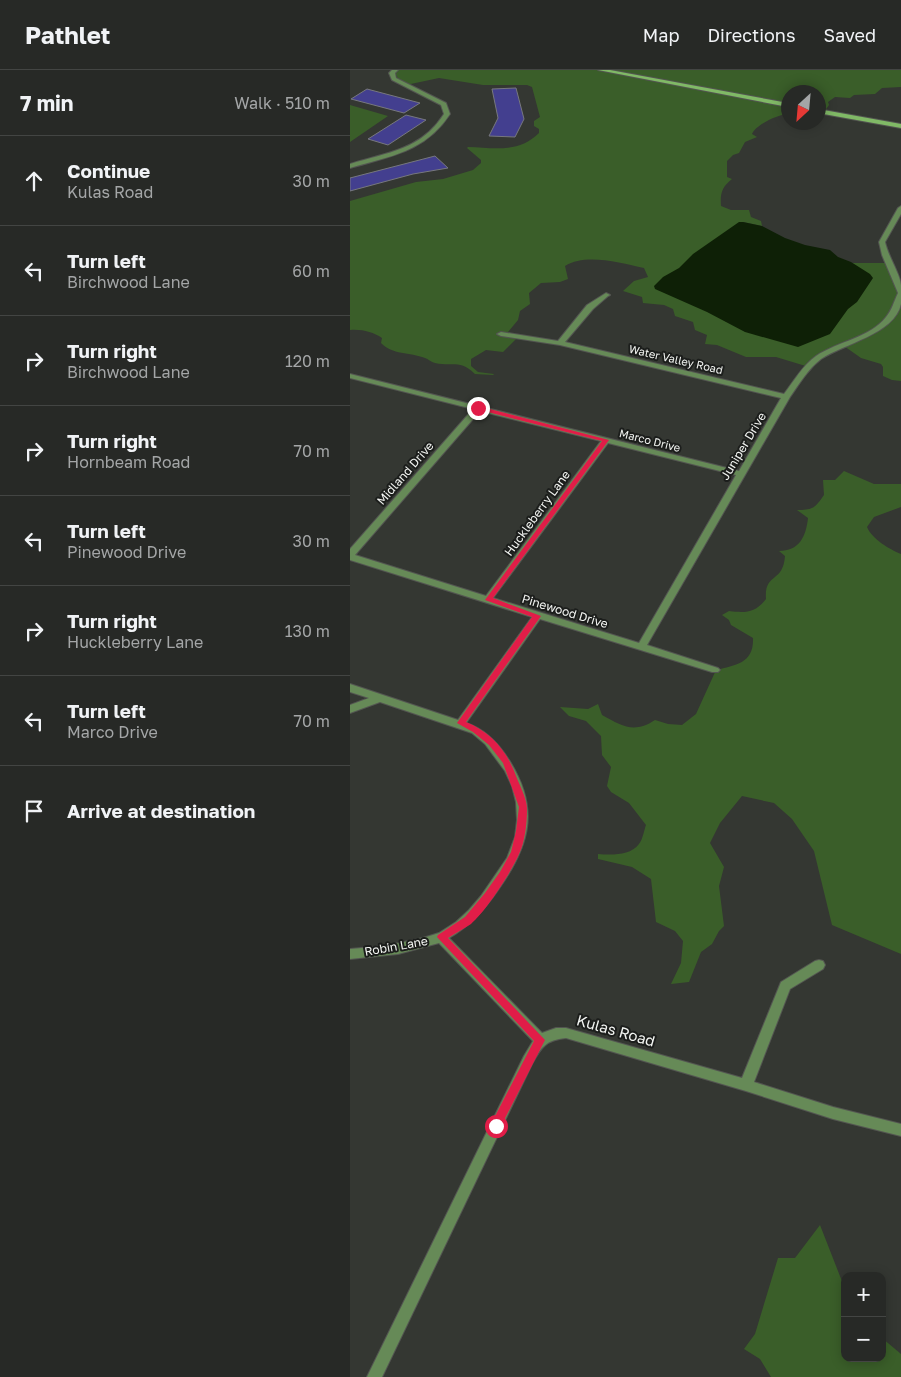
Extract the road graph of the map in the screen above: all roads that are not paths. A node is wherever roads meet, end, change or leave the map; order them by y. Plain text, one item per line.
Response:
1 (394, 70) edge
2 (601, 70) edge
3 (781, 104) edge
4 (826, 112) edge
5 (901, 126) edge
6 (350, 166) edge
7 (901, 208) edge
8 (901, 293) edge
9 (606, 296) dead end
10 (501, 334) dead end
11 (560, 343) junction
12 (352, 379) edge
13 (786, 397) junction
14 (478, 408) junction
15 (606, 440) junction
16 (741, 474) junction
17 (350, 556) edge
18 (488, 600) junction
19 (537, 616) junction
20 (641, 647) junction
21 (715, 670) dead end
22 (350, 688) edge
23 (379, 698) junction
24 (350, 709) edge
25 (461, 723) junction
26 (441, 937) junction
27 (350, 954) edge
28 (819, 965) dead end
29 (540, 1040) junction
30 (746, 1085) junction
31 (901, 1130) edge
32 (374, 1377) edge

1 - 6 street
2 - 3 street
4 - 5 street
7 - 8 street, Juniper Drive
8 - 13 street, Juniper Drive
9 - 11 street
10 - 11 street
11 - 13 street, Water Valley Road
12 - 14 street, Marco Drive
13 - 16 street, Juniper Drive
14 - 15 street, Marco Drive
14 - 17 street, Midland Drive
15 - 16 street, Marco Drive
15 - 18 street, Huckleberry Lane
16 - 20 street, Juniper Drive
17 - 18 street, Pinewood Drive
18 - 19 street, Pinewood Drive
19 - 20 street, Pinewood Drive
19 - 25 street
20 - 21 street, Pinewood Drive
22 - 23 street, Robin Lane
23 - 24 street
23 - 25 street, Robin Lane
25 - 26 street, Robin Lane
26 - 27 street, Robin Lane
26 - 29 street
28 - 30 street
29 - 30 street, Kulas Road
29 - 32 street
30 - 31 street, Kulas Road

